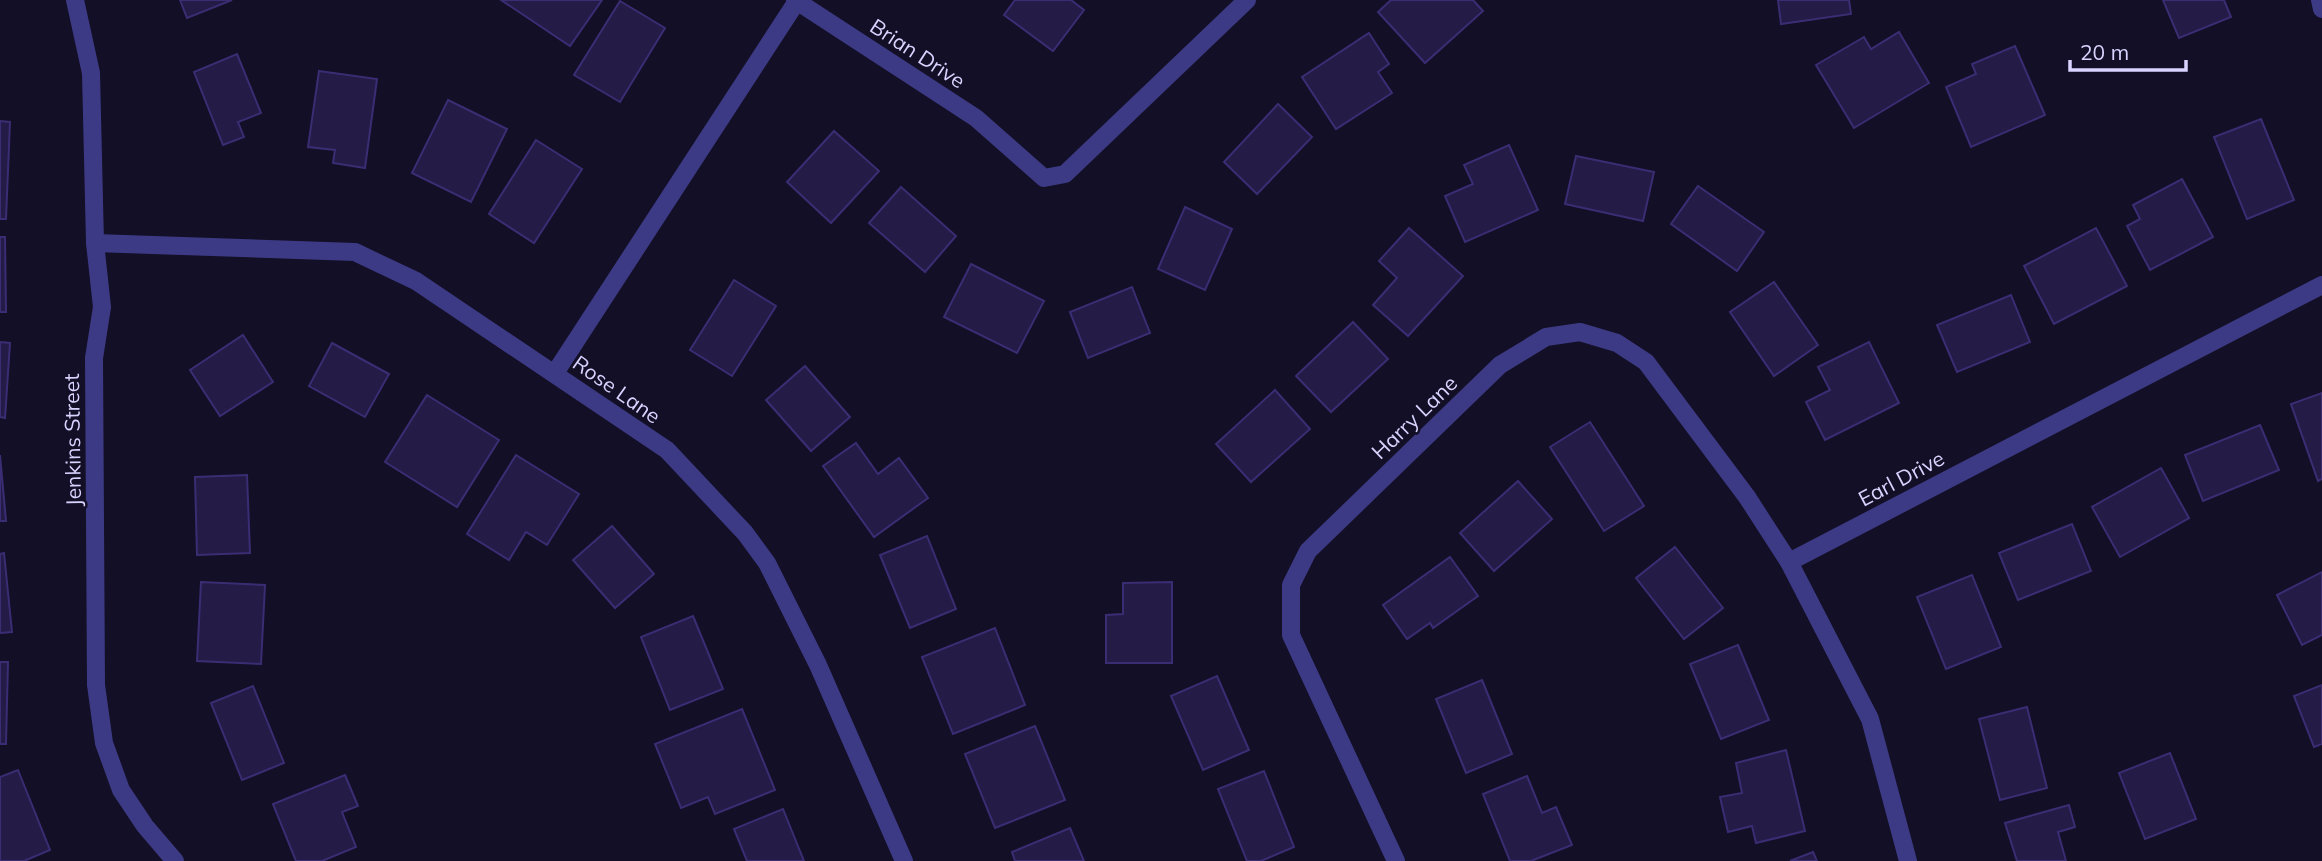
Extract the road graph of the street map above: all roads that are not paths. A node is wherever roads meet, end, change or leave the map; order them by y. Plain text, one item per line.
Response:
1 (75, 0) edge
2 (1247, 0) edge
3 (2319, 0) edge
4 (796, 1) edge
5 (2322, 9) edge
6 (95, 243) junction
7 (2322, 285) edge
8 (555, 373) junction
9 (1789, 562) junction
10 (175, 861) edge
11 (904, 861) edge
12 (1396, 861) edge
13 (1908, 861) edge

1 - 6 street, Jenkins Street
2 - 4 street, Brian Drive
3 - 5 street
4 - 8 street, Brian Drive
6 - 8 street, Rose Lane
6 - 10 street, Jenkins Street
7 - 9 street, Earl Drive
8 - 11 street, Rose Lane
9 - 12 street, Harry Lane
9 - 13 street

